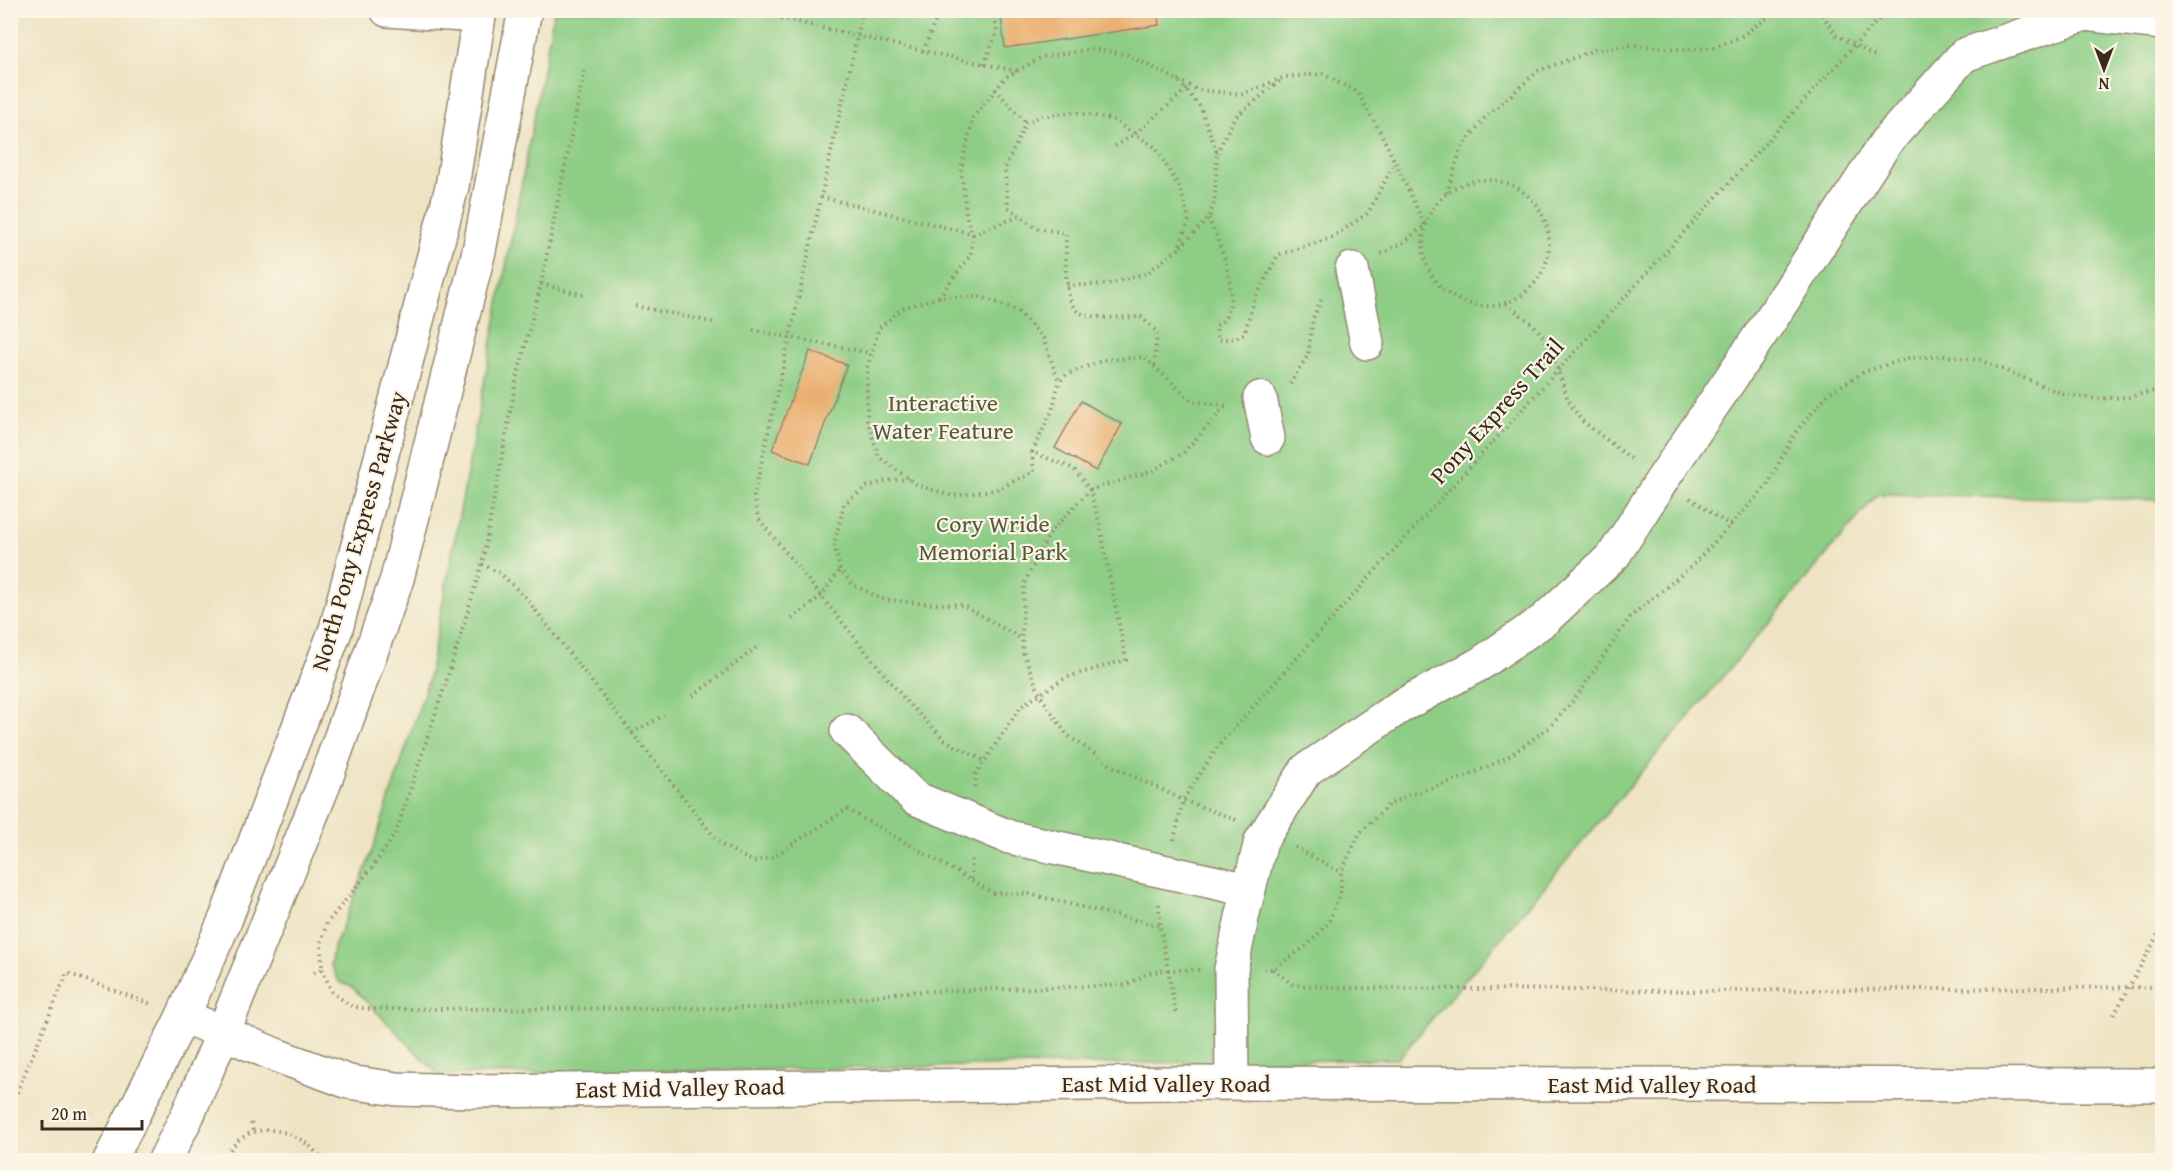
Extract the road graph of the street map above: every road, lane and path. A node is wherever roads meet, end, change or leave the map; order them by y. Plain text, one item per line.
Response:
1 (387, 10) edge
2 (525, 10) edge
3 (746, 10) edge
4 (862, 10) edge
5 (940, 10) edge
6 (994, 10) edge
7 (1778, 10) edge
8 (1819, 10) edge
9 (1887, 10) edge
10 (480, 13) edge
11 (2163, 23) edge
12 (858, 36) junction
13 (1856, 46) junction
14 (923, 51) junction
15 (1877, 57) dead end
16 (984, 64) junction
17 (585, 68) dead end
18 (1019, 71) junction
19 (1285, 77) junction
20 (1178, 80) junction
21 (995, 89) junction
22 (1187, 89) junction
23 (1026, 123) junction
24 (1135, 134) junction
25 (1115, 146) dead end
26 (1217, 153) junction
27 (1394, 163) junction
28 (1447, 193) junction
29 (821, 197) junction
30 (1020, 216) junction
31 (1209, 218) junction
32 (1425, 225) junction
33 (973, 234) junction
34 (1178, 249) junction
35 (1352, 269) junction
36 (541, 284) junction
37 (1067, 286) junction
38 (587, 296) dead end
39 (939, 297) junction
40 (1506, 304) junction
41 (634, 306) dead end
42 (717, 323) dead end
43 (753, 330) dead end
44 (790, 337) junction
45 (1367, 343) dead end
46 (871, 353) junction
47 (2163, 358) edge
48 (1153, 366) junction
49 (1559, 370) junction
50 (1059, 382) junction
51 (2163, 389) edge
52 (2156, 391) junction
53 (1260, 398) junction
54 (1226, 406) junction
55 (1268, 438) dead end
56 (1032, 452) junction
57 (1639, 465) dead end
58 (909, 479) junction
59 (1090, 490) junction
60 (1683, 493) dead end
61 (1731, 526) junction
62 (482, 564) junction
63 (840, 570) junction
64 (821, 596) junction
65 (792, 619) dead end
66 (1022, 639) junction
67 (760, 645) dead end
68 (1040, 695) junction
69 (693, 696) dead end
70 (664, 715) dead end
71 (847, 731) dead end
72 (632, 733) junction
73 (984, 761) junction
74 (974, 797) dead end
75 (1183, 800) junction
76 (1239, 821) dead end
77 (1293, 846) dead end
78 (972, 847) dead end
79 (1173, 847) dead end
80 (1341, 872) junction
81 (971, 879) junction
82 (1249, 890) junction
83 (1160, 901) dead end
84 (1160, 926) junction
85 (2163, 927) edge
86 (322, 969) junction
87 (1257, 969) dead end
88 (1273, 969) junction
89 (1168, 970) junction
90 (1209, 970) dead end
91 (314, 973) dead end
92 (2129, 987) junction
93 (2163, 987) edge
94 (1176, 1014) dead end
95 (2114, 1015) dead end
96 (183, 1016) junction
97 (223, 1033) junction
98 (1232, 1083) junction
99 (2163, 1085) edge
100 (10, 1109) edge
101 (250, 1122) dead end
102 (253, 1131) junction
103 (110, 1161) edge
104 (165, 1161) edge
105 (224, 1161) edge
106 (325, 1161) edge

1 - 10 main road
2 - 97 main road, North Pony Express Parkway
3 - 12 path
4 - 12 path
5 - 14 path
6 - 16 path
7 - 28 path
8 - 13 path
9 - 13 path, Pony Express Trail
10 - 96 main road, North Pony Express Parkway
11 - 82 main road
12 - 14 path
12 - 29 path
13 - 15 path
13 - 49 path, Pony Express Trail
14 - 16 path
16 - 18 path
17 - 36 path
18 - 20 path
18 - 21 path
19 - 20 path
19 - 26 path
19 - 27 path
20 - 22 path
21 - 23 path
21 - 33 path
22 - 24 path
22 - 26 path
23 - 24 path
23 - 30 path
24 - 25 path
24 - 34 path
26 - 31 path
27 - 31 path
27 - 32 path
28 - 32 path
28 - 40 path
29 - 33 path
29 - 44 path
30 - 33 path
30 - 37 path
31 - 34 path
32 - 35 path
32 - 40 path
33 - 39 path
34 - 37 path
35 - 45 main road
35 - 53 path
36 - 38 path
36 - 62 path
37 - 48 path
39 - 46 path
39 - 50 path
40 - 49 path
41 - 42 path
43 - 44 path
44 - 46 path
44 - 64 path
46 - 58 path
47 - 52 path
48 - 50 path
48 - 54 path
49 - 57 path
49 - 75 path, Pony Express Trail
50 - 56 path
51 - 52 path
52 - 61 path
53 - 54 path
53 - 55 main road
54 - 59 path
56 - 58 path
56 - 59 path
58 - 63 path
59 - 66 path
59 - 68 path
60 - 61 path
61 - 80 path
62 - 72 path
62 - 86 path
63 - 64 path
63 - 66 path
64 - 65 path
64 - 73 path
66 - 68 path
67 - 69 path
68 - 73 path
68 - 75 path
70 - 72 path
71 - 82 main road
72 - 81 path
73 - 74 path
75 - 76 path
75 - 79 path, Pony Express Trail
77 - 80 path
78 - 81 path
80 - 88 path
81 - 84 path
82 - 98 main road
83 - 84 path
84 - 89 path
85 - 92 path
86 - 89 path
86 - 91 path
87 - 88 path
88 - 92 path
89 - 90 path
89 - 94 path
92 - 93 path
92 - 95 path
96 - 97 main road, East Mid Valley Road
96 - 100 path
96 - 103 main road, North Pony Express Parkway
97 - 98 main road, East Mid Valley Road
97 - 104 main road, North Pony Express Parkway
98 - 99 main road, East Mid Valley Road
101 - 102 path
102 - 105 path
102 - 106 path

